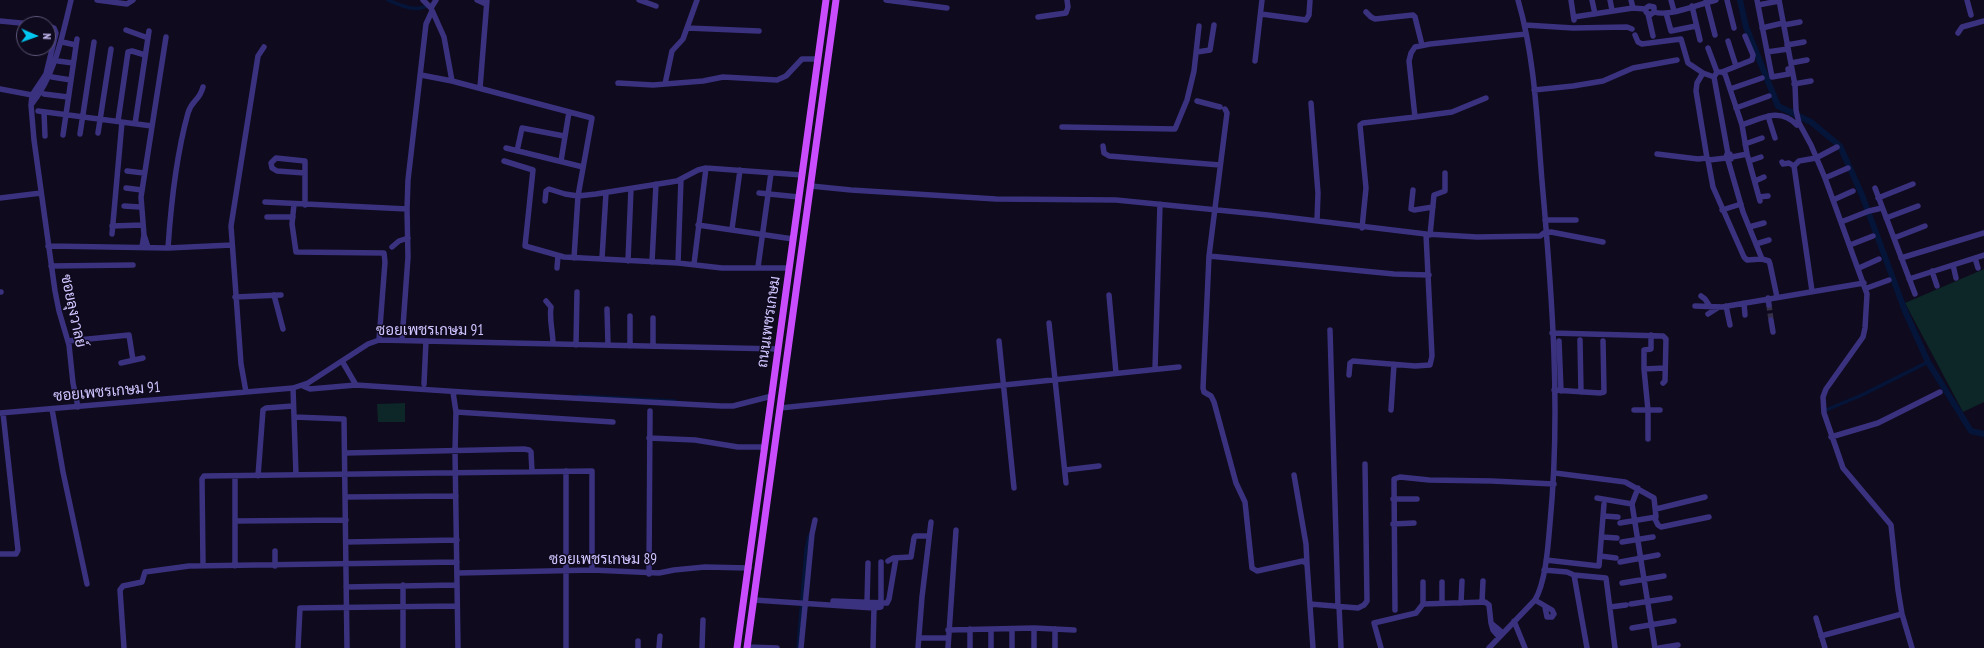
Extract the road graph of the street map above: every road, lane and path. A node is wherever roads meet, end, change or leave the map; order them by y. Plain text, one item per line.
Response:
1 (71, 0) edge
2 (97, 0) edge
3 (132, 0) edge
4 (436, 0) edge
5 (476, 0) edge
6 (640, 0) edge
7 (697, 0) edge
8 (826, 0) edge
9 (836, 0) edge
10 (886, 0) edge
11 (1067, 0) edge
12 (1262, 0) edge
13 (1310, 0) edge
14 (1518, 0) edge
15 (1571, 0) edge
16 (1592, 0) edge
17 (1610, 0) edge
18 (1631, 0) edge
19 (1671, 0) edge
20 (1716, 0) edge
21 (1726, 0) edge
22 (1779, 0) edge
23 (1967, 0) edge
24 (896, 1) edge
25 (1707, 1) edge
26 (486, 2) edge
27 (1757, 2) edge
28 (1651, 3) edge
29 (429, 6) edge
30 (656, 6) dead end
31 (1692, 6) junction
32 (947, 8) dead end
33 (1633, 8) junction
34 (1612, 10) junction
35 (1674, 11) junction
36 (1366, 12) dead end
37 (1649, 12) junction
38 (1666, 13) junction
39 (1261, 14) junction
40 (1595, 14) junction
41 (1971, 15) dead end
42 (1038, 17) dead end
43 (0, 20) edge
44 (1984, 21) edge
45 (16, 22) edge
46 (1800, 22) dead end
47 (1574, 23) junction
48 (1784, 24) junction
49 (1214, 25) dead end
50 (1524, 25) junction
51 (1199, 26) dead end
52 (1696, 26) junction
53 (687, 28) junction
54 (1734, 28) dead end
55 (1762, 28) junction
56 (1632, 29) dead end
57 (126, 30) dead end
58 (759, 31) dead end
59 (1958, 33) dead end
60 (1524, 34) junction
61 (1635, 35) dead end
62 (1715, 35) dead end
63 (1653, 36) dead end
64 (1745, 36) dead end
65 (166, 37) dead end
66 (1700, 40) dead end
67 (1728, 41) dead end
68 (62, 42) dead end
69 (94, 42) dead end
70 (1804, 42) dead end
71 (1422, 45) junction
72 (264, 47) dead end
73 (1708, 48) dead end
74 (1787, 48) junction
75 (111, 49) dead end
76 (1197, 52) junction
77 (1767, 52) junction
78 (145, 55) junction
79 (51, 56) edge
80 (818, 59) junction
81 (1677, 60) dead end
82 (1807, 60) dead end
83 (58, 61) dead end
84 (1255, 61) dead end
85 (73, 63) junction
86 (1791, 63) junction
87 (1736, 66) junction
88 (1703, 73) junction
89 (1718, 74) junction
90 (421, 75) junction
91 (52, 77) dead end
92 (1762, 78) dead end
93 (71, 80) junction
94 (452, 80) junction
95 (1811, 80) dead end
96 (618, 83) dead end
97 (665, 84) junction
98 (1794, 84) junction
99 (203, 87) dead end
100 (480, 88) junction
101 (0, 89) edge
102 (1730, 89) junction
103 (1534, 90) junction
104 (44, 94) dead end
105 (32, 95) junction
106 (1769, 96) dead end
107 (68, 97) junction
108 (1486, 98) dead end
109 (1192, 101) junction
110 (1311, 103) dead end
111 (31, 105) junction
112 (1736, 108) junction
113 (568, 112) junction
114 (65, 114) junction
115 (83, 116) junction
116 (1768, 116) junction
117 (1415, 117) junction
118 (101, 119) junction
119 (120, 121) junction
120 (135, 124) junction
121 (1798, 124) junction
122 (1742, 125) junction
123 (152, 126) junction
124 (1062, 127) dead end
125 (98, 133) dead end
126 (80, 134) dead end
127 (63, 135) dead end
128 (45, 136) dead end
129 (564, 136) junction
130 (1762, 138) dead end
131 (1775, 138) dead end
132 (1745, 144) junction
133 (1103, 146) dead end
134 (1837, 147) dead end
135 (506, 148) dead end
136 (517, 151) junction
137 (1657, 154) dead end
138 (1747, 154) junction
139 (1761, 156) dead end
140 (1729, 157) junction
141 (1816, 158) junction
142 (1707, 159) junction
143 (504, 161) dead end
144 (561, 161) junction
145 (1749, 161) junction
146 (1782, 162) dead end
147 (1220, 166) junction
148 (1794, 166) junction
149 (583, 167) junction
150 (706, 168) junction
151 (1848, 168) dead end
152 (740, 170) junction
153 (127, 171) dead end
154 (771, 172) junction
155 (1445, 172) dead end
156 (144, 173) junction
157 (305, 173) junction
158 (802, 175) junction
159 (1764, 177) dead end
160 (1825, 178) junction
161 (681, 179) junction
162 (1755, 181) junction
163 (656, 184) junction
164 (1913, 184) dead end
165 (811, 186) junction
166 (126, 188) dead end
167 (631, 188) junction
168 (1875, 188) dead end
169 (142, 190) junction
170 (1412, 190) dead end
171 (1852, 191) dead end
172 (41, 193) junction
173 (606, 193) junction
174 (759, 193) dead end
175 (768, 194) junction
176 (578, 196) junction
177 (1768, 196) dead end
178 (799, 197) junction
179 (0, 198) edge
180 (1878, 198) junction
181 (1833, 200) junction
182 (545, 201) dead end
183 (265, 202) dead end
184 (294, 204) junction
185 (1160, 204) junction
186 (1741, 204) junction
187 (305, 205) junction
188 (124, 206) dead end
189 (1882, 206) junction
190 (1918, 206) dead end
191 (140, 207) junction
192 (1433, 207) junction
193 (407, 209) junction
194 (1215, 210) junction
195 (1722, 210) junction
196 (267, 217) dead end
197 (292, 217) junction
198 (1886, 218) junction
199 (1545, 220) junction
200 (1576, 220) dead end
201 (1317, 221) junction
202 (1842, 222) junction
203 (1764, 223) dead end
204 (143, 225) junction
205 (698, 225) junction
206 (112, 226) junction
207 (1925, 226) dead end
208 (1749, 227) junction
209 (1362, 228) junction
210 (732, 229) junction
211 (1984, 233) edge
212 (112, 234) dead end
213 (762, 234) junction
214 (1428, 234) junction
215 (1545, 235) junction
216 (1873, 236) dead end
217 (408, 238) junction
218 (1894, 238) junction
219 (793, 239) junction
220 (1768, 240) dead end
221 (1603, 242) dead end
222 (1756, 244) junction
223 (232, 245) junction
224 (1850, 245) junction
225 (48, 246) junction
226 (146, 247) junction
227 (392, 247) dead end
228 (168, 248) junction
229 (1984, 255) edge
230 (558, 256) junction
231 (1209, 256) junction
232 (574, 258) junction
233 (602, 258) junction
234 (1902, 258) junction
235 (1975, 258) junction
236 (1762, 259) junction
237 (1879, 259) dead end
238 (628, 261) junction
239 (652, 262) junction
240 (678, 263) junction
241 (694, 264) junction
242 (133, 265) dead end
243 (1953, 265) junction
244 (51, 266) junction
245 (758, 267) junction
246 (557, 268) dead end
247 (789, 268) junction
248 (1858, 268) junction
249 (1978, 268) dead end
250 (1932, 271) junction
251 (1429, 275) junction
252 (1956, 278) dead end
253 (1909, 279) junction
254 (1888, 280) dead end
255 (1865, 285) junction
256 (1936, 286) dead end
257 (1812, 291) junction
258 (577, 292) dead end
259 (1915, 294) dead end
260 (274, 295) junction
261 (281, 295) dead end
262 (1109, 295) dead end
263 (235, 296) junction
264 (1701, 296) dead end
265 (1777, 297) junction
266 (1768, 298) junction
267 (546, 301) dead end
268 (1744, 303) junction
269 (1709, 305) junction
270 (1769, 305) tunnel mouth
271 (1695, 306) dead end
272 (1726, 306) junction
273 (1719, 307) junction
274 (607, 309) dead end
275 (1708, 314) dead end
276 (1745, 315) dead end
277 (630, 316) dead end
278 (653, 318) dead end
279 (1771, 320) tunnel mouth
280 (1049, 323) dead end
281 (1730, 325) dead end
282 (283, 329) dead end
283 (1330, 330) dead end
284 (1773, 332) dead end
285 (1552, 333) junction
286 (1651, 335) junction
287 (379, 340) junction
288 (402, 340) junction
289 (1580, 340) dead end
290 (68, 341) junction
291 (426, 341) junction
292 (999, 341) dead end
293 (1559, 341) dead end
294 (1603, 341) dead end
295 (553, 344) junction
296 (576, 345) junction
297 (608, 345) junction
298 (630, 346) junction
299 (653, 346) junction
300 (778, 349) junction
301 (144, 358) dead end
302 (133, 360) junction
303 (342, 361) junction
304 (121, 362) dead end
305 (1394, 364) junction
306 (1179, 367) dead end
307 (1666, 368) junction
308 (1155, 369) junction
309 (1644, 369) junction
310 (1116, 373) junction
311 (1349, 375) dead end
312 (1054, 379) junction
313 (1663, 383) dead end
314 (424, 384) dead end
315 (356, 385) junction
316 (1002, 385) junction
317 (303, 386) junction
318 (293, 388) junction
319 (1554, 390) junction
320 (1561, 391) junction
321 (246, 392) junction
322 (453, 392) junction
323 (1581, 392) junction
324 (1940, 392) dead end
325 (772, 396) junction
326 (293, 406) junction
327 (78, 407) junction
328 (780, 408) junction
329 (1391, 410) dead end
330 (1634, 410) dead end
331 (1648, 410) junction
332 (1660, 410) dead end
333 (650, 411) dead end
334 (52, 412) junction
335 (456, 412) junction
336 (2, 416) edge
337 (294, 417) junction
338 (613, 422) dead end
339 (1831, 437) junction
340 (649, 438) junction
341 (1648, 439) dead end
342 (765, 447) junction
343 (455, 452) junction
344 (345, 453) junction
345 (1365, 464) dead end
346 (1098, 466) dead end
347 (1064, 470) junction
348 (566, 471) junction
349 (532, 472) junction
350 (455, 473) junction
351 (1555, 473) junction
352 (346, 474) junction
353 (296, 475) junction
354 (1294, 475) dead end
355 (235, 476) junction
356 (258, 476) junction
357 (1066, 483) dead end
358 (1551, 484) junction
359 (1014, 488) dead end
360 (1638, 488) junction
361 (456, 496) junction
362 (346, 497) junction
363 (1705, 497) dead end
364 (1597, 498) dead end
365 (1393, 499) junction
366 (1417, 499) dead end
367 (1604, 504) dead end
368 (1632, 504) junction
369 (1656, 509) junction
370 (1603, 516) junction
371 (1618, 517) dead end
372 (1654, 517) junction
373 (1709, 517) dead end
374 (235, 520) junction
375 (346, 520) junction
376 (815, 520) dead end
377 (1634, 521) junction
378 (932, 522) dead end
379 (1414, 523) dead end
380 (1393, 524) junction
381 (1620, 524) dead end
382 (956, 530) dead end
383 (926, 536) dead end
384 (1602, 537) junction
385 (1652, 537) dead end
386 (457, 540) junction
387 (1637, 540) junction
388 (346, 542) junction
389 (275, 551) dead end
390 (0, 554) edge
391 (1600, 556) junction
392 (1658, 556) dead end
393 (896, 558) junction
394 (1640, 558) junction
395 (1546, 560) junction
396 (888, 561) dead end
397 (457, 562) junction
398 (881, 562) dead end
399 (868, 563) dead end
400 (347, 564) junction
401 (1307, 564) junction
402 (203, 565) junction
403 (235, 566) junction
404 (275, 566) junction
405 (749, 568) junction
406 (592, 570) junction
407 (1544, 570) junction
408 (567, 572) junction
409 (458, 573) junction
410 (649, 574) junction
411 (1574, 576) junction
412 (1664, 576) dead end
413 (1644, 580) junction
414 (1462, 581) dead end
415 (1483, 581) dead end
416 (1423, 582) dead end
417 (1442, 582) dead end
418 (1622, 583) dead end
419 (87, 584) dead end
420 (403, 585) junction
421 (457, 585) junction
422 (346, 587) junction
423 (1670, 598) dead end
424 (754, 600) junction
425 (1535, 600) junction
426 (833, 601) dead end
427 (1647, 601) junction
428 (866, 602) junction
429 (1482, 602) junction
430 (803, 603) junction
431 (881, 603) junction
432 (1442, 603) junction
433 (1461, 603) junction
434 (1310, 604) junction
435 (1423, 604) junction
436 (457, 606) junction
437 (1339, 606) junction
438 (403, 607) junction
439 (1545, 607) dead end
440 (1610, 607) junction
441 (347, 608) junction
442 (874, 608) junction
443 (1396, 610) dead end
444 (1902, 614) junction
445 (1816, 618) dead end
446 (703, 620) dead end
447 (1514, 621) junction
448 (1674, 621) dead end
449 (1651, 624) junction
450 (1034, 628) junction
451 (1632, 628) dead end
452 (991, 629) junction
453 (1012, 629) junction
454 (1055, 629) junction
455 (948, 630) junction
456 (970, 630) junction
457 (1074, 630) dead end
458 (1501, 635) junction
459 (660, 636) dead end
460 (1821, 636) junction
461 (919, 638) junction
462 (948, 638) junction
463 (638, 641) dead end
464 (1678, 645) dead end
465 (747, 647) edge
466 (124, 648) edge
467 (298, 648) edge
468 (347, 648) edge
469 (403, 648) edge
470 (458, 648) edge
471 (566, 648) edge
472 (638, 648) edge
473 (659, 648) edge
474 (702, 648) edge
475 (737, 648) edge
476 (778, 648) edge
477 (801, 648) edge
478 (873, 648) edge
479 (918, 648) edge
480 (948, 648) edge
481 (970, 648) edge
482 (991, 648) edge
483 (1012, 648) edge
484 (1034, 648) edge
485 (1054, 648) edge
486 (1314, 648) edge
487 (1341, 648) edge
488 (1381, 648) edge
489 (1489, 648) edge
490 (1525, 648) edge
491 (1587, 648) edge
492 (1615, 648) edge
493 (1655, 648) edge
494 (1659, 648) edge
495 (1824, 648) edge
496 (1912, 648) edge

1 - 111 street
2 - 3 street
4 - 29 street
5 - 26 street
6 - 30 street
7 - 53 street
8 - 80 main road, ถนนเพชรเกษม
9 - 165 main road, ถนนเพชรเกษม
10 - 24 street
11 - 42 street
12 - 39 street
13 - 39 street
14 - 50 street
15 - 47 street
16 - 40 street
17 - 34 street
18 - 33 street
19 - 35 street
20 - 25 street
21 - 54 street
22 - 27 street
22 - 48 street
23 - 41 street
24 - 32 street
25 - 31 street
25 - 62 street
26 - 100 street
27 - 55 street
28 - 37 street
29 - 90 street
29 - 94 street
31 - 35 street
31 - 52 street
33 - 34 street
33 - 37 street
34 - 40 street
35 - 38 street
36 - 71 street
37 - 38 street
37 - 63 street
38 - 52 street
39 - 84 street
40 - 47 street
43 - 45 street
44 - 59 street
46 - 48 street
47 - 50 street
47 - 56 street
48 - 55 street
48 - 74 street
49 - 76 street
50 - 60 street
51 - 76 street
52 - 66 street
53 - 58 street
53 - 97 street
55 - 77 street
57 - 78 street
60 - 71 street
60 - 103 street
61 - 88 street
64 - 87 street
65 - 123 street
67 - 87 street
68 - 85 street
69 - 115 street
70 - 74 street
71 - 117 street
72 - 223 street
73 - 89 street
74 - 77 street
74 - 77 street
74 - 86 street
75 - 118 street
76 - 109 street
78 - 119 street
78 - 120 street
79 - 105 street
80 - 97 street
80 - 158 main road, ถนนเพชรเกษม
81 - 103 street
82 - 86 street
83 - 85 street
85 - 93 street
86 - 98 street
87 - 89 street
88 - 89 street
88 - 142 street
89 - 102 street
89 - 140 street
90 - 94 street
90 - 193 street
91 - 93 street
92 - 102 street
93 - 107 street
94 - 100 street
95 - 98 street
96 - 97 street
98 - 121 street
99 - 228 street
100 - 113 street
101 - 105 street
102 - 112 street
103 - 199 street
104 - 107 street
105 - 111 street, ซอยลุงวาลย์
106 - 112 street
107 - 114 street
108 - 117 street
109 - 124 street
109 - 147 street
110 - 201 street
111 - 172 street, ซอยลุงวาลย์
112 - 122 street
113 - 129 street
113 - 149 street
114 - 115 street
114 - 127 street
114 - 128 street
115 - 118 street
115 - 126 street
116 - 121 street
116 - 122 street
116 - 131 street
117 - 209 street
118 - 119 street
118 - 125 street
119 - 120 street
119 - 206 street
120 - 123 street
121 - 141 street
122 - 132 street
123 - 156 street
129 - 136 street
129 - 144 street
130 - 132 street
132 - 138 street
133 - 147 street
134 - 141 street
135 - 136 street
136 - 144 street
137 - 142 street
138 - 140 street
138 - 145 street
139 - 145 street
140 - 142 street
140 - 186 street
141 - 148 street
141 - 160 street
142 - 195 street
143 - 230 street
144 - 149 street
145 - 162 street
146 - 148 street
147 - 194 street
148 - 257 street
149 - 176 street
150 - 152 street
150 - 161 street
150 - 205 street
151 - 160 street
152 - 154 street
152 - 210 street
153 - 156 street
154 - 158 street
154 - 175 street
155 - 192 street
156 - 169 street
157 - 157 street
157 - 187 street
158 - 178 main road, ถนนเพชรเกษม
159 - 162 street
160 - 181 street
161 - 163 street
161 - 240 street
162 - 177 street
163 - 167 street
163 - 239 street
164 - 180 street
165 - 185 street
165 - 328 main road, ถนนเพชรเกษม
166 - 169 street
167 - 173 street
167 - 238 street
168 - 180 street
169 - 191 street
170 - 192 street
171 - 181 street
172 - 179 street
172 - 225 street, ซอยลุงวาลย์
173 - 176 street
173 - 233 street
174 - 175 street
175 - 178 street
175 - 213 street
176 - 182 street
176 - 232 street
178 - 219 main road, ถนนเพชรเกษม
180 - 189 street
181 - 202 street
183 - 184 street
184 - 187 street
184 - 197 street
185 - 194 street
185 - 308 street
186 - 195 street
186 - 208 street
187 - 193 street
188 - 191 street
189 - 198 street
189 - 202 street
190 - 198 street
191 - 204 street
192 - 214 street
193 - 217 street
194 - 201 street
194 - 231 street
195 - 236 street
196 - 197 street
197 - 287 street
198 - 218 street
199 - 200 street
199 - 215 street
201 - 209 street
202 - 224 street
203 - 208 street
204 - 206 street
204 - 226 street
205 - 210 street
205 - 241 street
206 - 212 street
207 - 218 street
208 - 222 street
209 - 214 street
210 - 213 street
211 - 234 street
213 - 219 street
213 - 245 street
214 - 215 street
214 - 251 street
215 - 221 street
215 - 285 street
216 - 224 street
217 - 227 street
217 - 288 street
218 - 234 street
219 - 247 main road, ถนนเพชรเกษม
220 - 222 street
222 - 236 street
223 - 228 street
223 - 263 street
224 - 248 street
225 - 226 street
225 - 244 street, ซอยลุงวาลย์
226 - 228 street
229 - 235 street
230 - 232 street
230 - 246 street
231 - 251 street
231 - 401 street
232 - 233 street
233 - 238 street
234 - 253 street
235 - 243 street
235 - 249 street
236 - 265 street
237 - 248 street
238 - 239 street
239 - 240 street
240 - 241 street
241 - 245 street
242 - 244 street
243 - 250 street
243 - 252 street
244 - 290 street, ซอยลุงวาลย์
245 - 247 street
247 - 300 main road, ถนนเพชรเกษม
248 - 255 street
250 - 253 street
250 - 256 street
251 - 305 street
253 - 259 street
254 - 255 street
255 - 257 street
255 - 339 street
257 - 265 street
258 - 296 street
260 - 261 street
260 - 263 street
260 - 282 street
262 - 310 street
263 - 321 street
264 - 269 street
265 - 266 street
266 - 268 street
266 - 270 street
267 - 295 street
268 - 272 street
268 - 276 street
269 - 271 street
269 - 273 street
272 - 273 street
272 - 281 street
273 - 275 street
274 - 297 street
277 - 298 street
278 - 299 street
279 - 284 street
280 - 312 street
283 - 437 street
285 - 286 street
285 - 319 street
286 - 307 street
286 - 309 street
287 - 288 street, ซอยเพชรเกษม 91
287 - 303 street, ซอยเพชรเกษม 91
288 - 291 street, ซอยเพชรเกษม 91
289 - 323 street
290 - 302 street
290 - 327 street, ซอยลุงวาลย์
291 - 295 street, ซอยเพชรเกษม 91
291 - 314 street
292 - 316 street
293 - 320 street
294 - 323 street
295 - 296 street, ซอยเพชรเกษม 91
296 - 297 street, ซอยเพชรเกษม 91
297 - 298 street, ซอยเพชรเกษม 91
298 - 299 street, ซอยเพชรเกษม 91
299 - 300 street, ซอยเพชรเกษม 91
300 - 325 main road, ถนนเพชรเกษม
301 - 302 street
302 - 304 street
303 - 315 street
303 - 317 street, ซอยเพชรเกษม 91
305 - 311 street
305 - 329 street
306 - 308 street
307 - 309 street
307 - 313 street
308 - 310 street
309 - 331 street
310 - 312 street
312 - 316 street
312 - 347 street
315 - 317 street
315 - 322 street
316 - 328 street
316 - 359 street
317 - 318 street, ซอยเพชรเกษม 91
318 - 321 street, ซอยเพชรเกษม 91
318 - 326 street
319 - 320 street
319 - 351 street
320 - 323 street
321 - 327 street, ซอยเพชรเกษม 91
322 - 325 street
322 - 335 street
324 - 339 street
325 - 342 main road, ถนนเพชรเกษม
326 - 337 street
326 - 356 street
327 - 334 street, ซอยเพชรเกษม 91
328 - 424 main road, ถนนเพชรเกษม
330 - 331 street
331 - 332 street
331 - 341 street
333 - 340 street
334 - 336 street, ซอยเพชรเกษม 91
334 - 419 street
335 - 338 street
335 - 343 street
336 - 390 street
337 - 344 street
337 - 353 street
339 - 444 street
340 - 342 street
340 - 410 street
342 - 405 main road, ถนนเพชรเกษม
343 - 344 street
343 - 349 street
343 - 350 street
344 - 352 street
345 - 437 street
346 - 347 street
347 - 357 street
348 - 349 street
348 - 406 street
348 - 408 street
349 - 350 street
350 - 352 street
350 - 361 street
351 - 358 street
351 - 360 street
352 - 353 street
352 - 362 street
353 - 356 street
354 - 401 street
355 - 356 street
355 - 374 street
355 - 402 street
358 - 365 street
358 - 395 street
360 - 368 street
360 - 369 street
361 - 362 street
361 - 386 street
362 - 375 street
363 - 369 street
364 - 368 street
365 - 366 street
365 - 380 street
367 - 370 street
368 - 377 street
369 - 372 street
370 - 371 street
370 - 384 street
372 - 373 street
372 - 377 street
374 - 375 street
374 - 403 street
375 - 388 street
376 - 430 street
377 - 381 street
377 - 387 street
378 - 461 street
379 - 380 street
380 - 443 street
382 - 455 street
383 - 393 street
384 - 387 street
384 - 391 street
385 - 387 street
386 - 388 street
386 - 397 street
387 - 394 street
388 - 400 street
389 - 404 street
391 - 394 street
391 - 395 street
392 - 394 street
393 - 396 street
393 - 431 street
394 - 413 street
395 - 407 street
397 - 400 street
397 - 409 street
398 - 431 street
399 - 428 street
400 - 404 street
400 - 422 street
401 - 434 street
402 - 403 street
402 - 466 street
403 - 404 street
405 - 410 street, ซอยเพชรเกษม 89
405 - 475 main road, ถนนเพชรเกษม
406 - 408 street, ซอยเพชรเกษม 89
406 - 410 street, ซอยเพชรเกษม 89
407 - 411 street
407 - 425 street
408 - 409 street, ซอยเพชรเกษม 89
408 - 471 street
409 - 421 street
411 - 440 street
411 - 491 street
412 - 413 street
413 - 418 street
413 - 427 street
414 - 433 street
415 - 429 street
416 - 435 street
417 - 432 street
420 - 421 street
420 - 422 street
420 - 438 street
421 - 436 street
422 - 441 street
423 - 427 street
424 - 430 street
424 - 465 main road, ถนนเพชรเกษม
425 - 439 street
425 - 447 street
426 - 428 street
427 - 440 street
427 - 449 street
428 - 431 street
429 - 433 street
429 - 458 street
430 - 442 street
430 - 477 street
431 - 442 street
432 - 433 street
432 - 435 street
434 - 437 street
434 - 486 street
435 - 488 street
436 - 438 street
436 - 470 street
437 - 487 street
438 - 441 street
438 - 469 street
440 - 492 street
441 - 467 street
441 - 468 street
442 - 478 street
444 - 460 street
444 - 496 street
445 - 460 street
446 - 474 street
447 - 458 street
447 - 490 street
448 - 449 street
449 - 451 street
449 - 493 street
450 - 453 street
450 - 454 street
450 - 484 street
452 - 453 street
452 - 456 street
452 - 482 street
453 - 483 street
454 - 457 street
454 - 485 street
455 - 456 street
455 - 462 street
456 - 481 street
458 - 489 street
459 - 473 street
460 - 495 street
461 - 462 street
461 - 479 street
462 - 480 street
463 - 472 street
464 - 494 street
465 - 476 street

